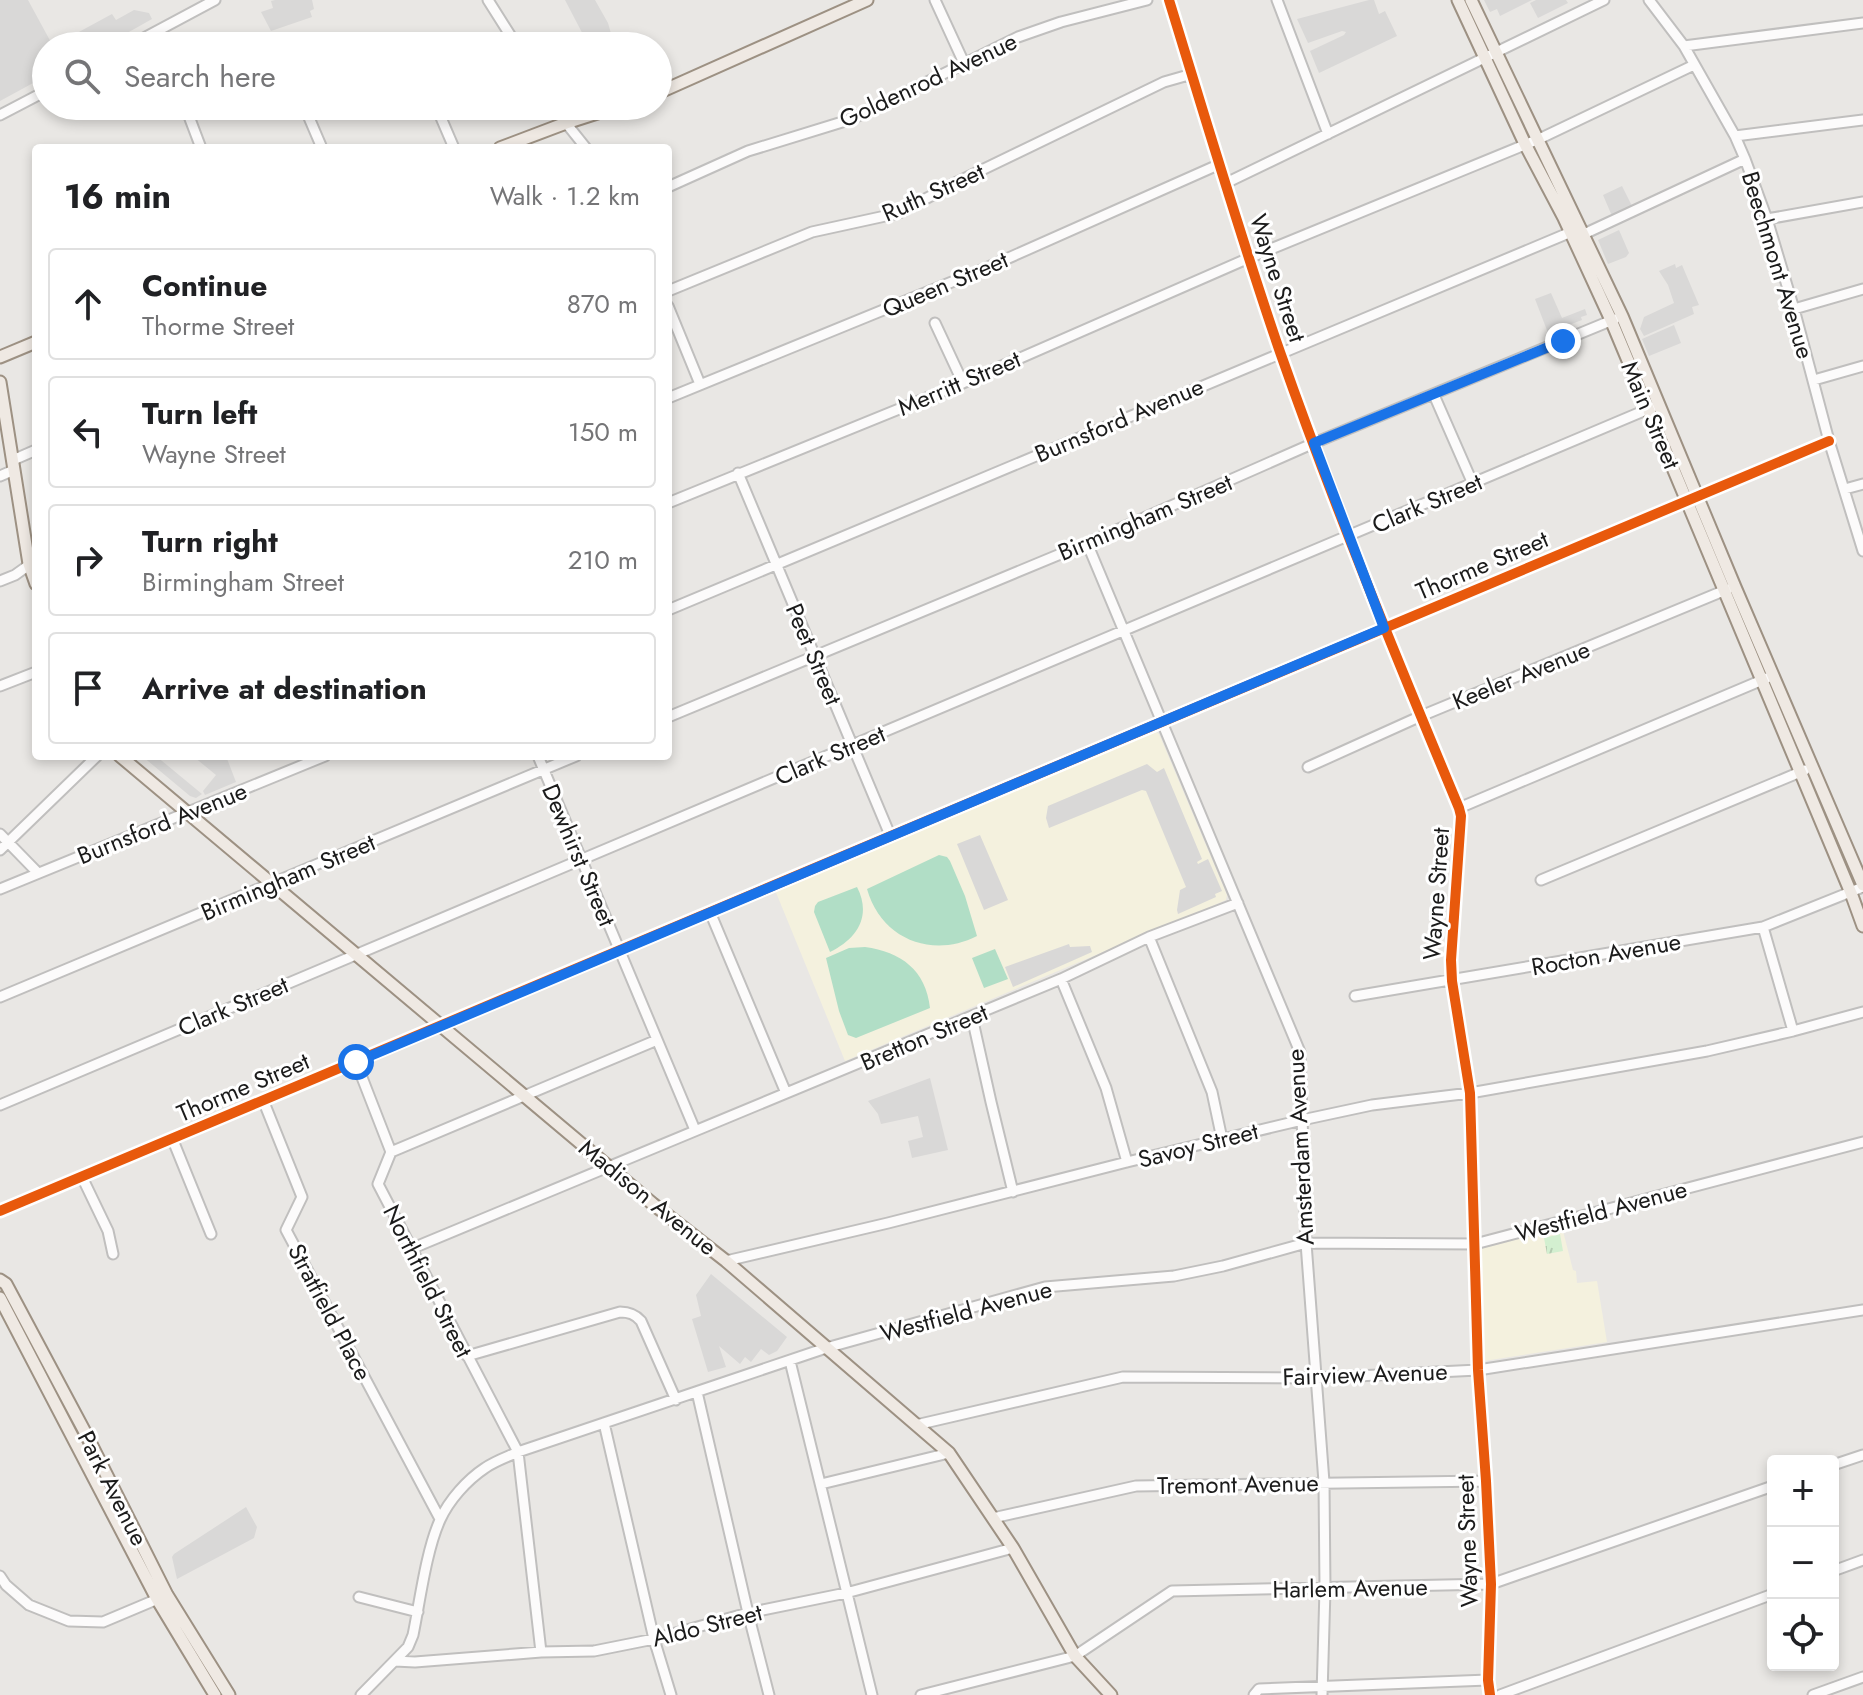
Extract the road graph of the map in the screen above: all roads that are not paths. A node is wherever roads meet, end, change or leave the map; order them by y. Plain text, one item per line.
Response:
1 (215, 0) edge
2 (488, 0) edge
3 (867, 0) edge
4 (935, 0) edge
5 (1147, 0) edge
6 (1169, 0) edge
7 (1277, 0) edge
8 (1458, 0) edge
9 (1471, 0) edge
10 (1604, 0) edge
11 (1649, 0) edge
12 (1863, 23) edge
13 (155, 32) edge
14 (508, 32) edge
15 (1684, 46) junction
16 (1491, 55) junction
17 (964, 63) junction
18 (1694, 65) junction
19 (1192, 74) junction
20 (672, 87) edge
21 (32, 98) edge
22 (0, 115) edge
23 (190, 120) edge
24 (310, 120) edge
25 (442, 120) edge
26 (564, 120) edge
27 (575, 120) edge
28 (1863, 120) edge
29 (566, 123) junction
30 (1328, 134) junction
31 (1735, 136) junction
32 (1539, 139) junction
33 (199, 144) edge
34 (320, 144) edge
35 (452, 144) edge
36 (511, 144) edge
37 (583, 144) edge
38 (1525, 144) junction
39 (1745, 159) junction
40 (1220, 164) junction
41 (1226, 183) junction
42 (672, 185) edge
43 (1863, 202) edge
44 (1767, 219) junction
45 (1571, 232) junction
46 (1584, 234) junction
47 (1249, 258) junction
48 (672, 289) edge
49 (1863, 289) edge
50 (1794, 309) junction
51 (672, 316) edge
52 (1617, 318) junction
53 (935, 323) dead end
54 (32, 344) edge
55 (1281, 353) junction
56 (0, 357) edge
57 (1863, 366) edge
58 (1814, 380) junction
59 (0, 382) edge
60 (963, 383) junction
61 (700, 384) junction
62 (1434, 395) junction
63 (672, 396) edge
64 (1654, 407) junction
65 (1829, 441) junction
66 (1314, 443) junction
67 (32, 453) edge
68 (14, 465) junction
69 (738, 473) junction
70 (0, 476) edge
71 (1473, 484) junction
72 (1863, 484) edge
73 (1845, 489) junction
74 (1692, 498) junction
75 (672, 501) edge
76 (1350, 536) junction
77 (1087, 543) junction
78 (1863, 551) edge
79 (32, 557) edge
80 (32, 563) edge
81 (776, 563) junction
82 (0, 581) edge
83 (1730, 589) junction
84 (672, 608) edge
85 (1384, 628) junction
86 (1124, 632) junction
87 (814, 655) junction
88 (32, 674) edge
89 (1768, 677) junction
90 (0, 686) edge
91 (672, 715) edge
92 (1421, 716) junction
93 (1162, 722) junction
94 (853, 746) junction
95 (92, 760) edge
96 (125, 760) edge
97 (315, 760) edge
98 (539, 760) edge
99 (567, 760) edge
100 (1308, 767) dead end
101 (543, 770) junction
102 (1806, 770) junction
103 (1459, 808) junction
104 (188, 813) junction
105 (890, 835) junction
106 (4, 838) edge
107 (0, 850) edge
108 (582, 860) junction
109 (38, 873) junction
110 (1541, 880) dead end
111 (273, 883) junction
112 (1863, 886) edge
113 (0, 889) edge
114 (1851, 893) junction
115 (1238, 903) junction
116 (710, 912) junction
117 (1863, 926) edge
118 (1763, 927) junction
119 (1149, 937) junction
120 (619, 950) junction
121 (356, 954) junction
122 (1061, 979) junction
123 (1452, 981) junction
124 (1355, 996) dead end
125 (0, 997) edge
126 (1863, 1012) edge
127 (972, 1017) junction
128 (441, 1025) junction
129 (1793, 1031) junction
130 (657, 1040) junction
131 (356, 1062) junction
132 (786, 1093) junction
133 (1470, 1093) junction
134 (525, 1095) junction
135 (263, 1100) junction
136 (0, 1105) edge
137 (1302, 1120) junction
138 (695, 1130) junction
139 (172, 1138) junction
140 (1222, 1139) junction
141 (1863, 1142) edge
142 (391, 1152) junction
143 (1127, 1162) junction
144 (609, 1167) junction
145 (82, 1177) junction
146 (1013, 1192) junction
147 (0, 1211) edge
148 (211, 1234) dead end
149 (1306, 1243) junction
150 (1475, 1244) junction
151 (413, 1248) junction
152 (113, 1254) dead end
153 (726, 1261) junction
154 (0, 1280) edge
155 (0, 1298) edge
156 (1863, 1310) edge
157 (826, 1348) junction
158 (467, 1356) junction
159 (790, 1361) junction
160 (1478, 1370) junction
161 (1317, 1378) junction
162 (697, 1392) junction
163 (676, 1400) junction
164 (604, 1423) junction
165 (916, 1425) junction
166 (518, 1452) junction
167 (949, 1453) junction
168 (1863, 1455) edge
169 (1839, 1463) edge
170 (1486, 1481) junction
171 (1324, 1482) junction
172 (821, 1484) junction
173 (1767, 1488) edge
174 (993, 1518) junction
175 (440, 1519) junction
176 (1013, 1548) junction
177 (1863, 1560) edge
178 (1839, 1569) edge
179 (0, 1576) edge
180 (1491, 1584) junction
181 (1325, 1589) junction
182 (846, 1593) junction
183 (1767, 1596) edge
184 (162, 1597) junction
185 (359, 1597) dead end
186 (418, 1612) junction
187 (748, 1613) junction
188 (654, 1639) junction
189 (541, 1652) junction
190 (1075, 1656) junction
191 (395, 1661) junction
192 (1863, 1677) edge
193 (1488, 1680) junction
194 (1322, 1690) edge
195 (215, 1695) edge
196 (229, 1695) edge
197 (361, 1695) edge
198 (671, 1695) edge
199 (769, 1695) edge
200 (872, 1695) edge
201 (921, 1695) edge
202 (1111, 1695) edge
203 (1254, 1695) edge
204 (1490, 1695) edge
205 (1500, 1695) edge
206 (1813, 1695) edge

1 - 13 street
2 - 14 street
3 - 20 main road
4 - 17 street
5 - 17 street, Goldenrod Avenue
6 - 19 street, Wayne Street
7 - 30 street
8 - 16 main road, Main Street
9 - 16 main road, Main Street
10 - 16 street
11 - 15 street, Beechmont Avenue
12 - 15 street
15 - 18 street, Beechmont Avenue
16 - 30 street
16 - 32 main road, Main Street
16 - 38 main road, Main Street
17 - 42 street, Goldenrod Avenue
18 - 31 street, Beechmont Avenue
18 - 32 street, Merritt Street
19 - 40 street, Wayne Street
19 - 48 street, Ruth Street
21 - 22 street
23 - 33 street
24 - 34 street
25 - 35 street
26 - 29 street
27 - 29 main road
28 - 31 street
29 - 36 main road
29 - 37 street
30 - 41 street
31 - 39 street, Beechmont Avenue
32 - 38 street, Merritt Street
32 - 46 main road, Main Street
38 - 45 main road, Main Street
38 - 47 street, Merritt Street
39 - 44 street, Beechmont Avenue
39 - 46 street
40 - 41 street, Wayne Street
40 - 61 street, Queen Street
41 - 47 street, Wayne Street
43 - 44 street
44 - 50 street, Beechmont Avenue
45 - 46 street
45 - 52 main road, Main Street
45 - 55 street, Burnsford Avenue
46 - 52 main road, Main Street
47 - 55 street, Wayne Street
47 - 60 street, Merritt Street
49 - 50 street
50 - 58 street, Beechmont Avenue
51 - 61 street
52 - 62 street, Birmingham Street
52 - 64 main road, Main Street
53 - 60 street
54 - 56 main road
55 - 66 street, Wayne Street
55 - 81 street, Burnsford Avenue
57 - 58 street
58 - 65 street, Beechmont Avenue
59 - 68 main road
60 - 69 street, Merritt Street
61 - 63 street, Queen Street
62 - 66 street, Birmingham Street
62 - 71 street
64 - 71 street, Clark Street
64 - 74 main road, Main Street
65 - 73 street, Beechmont Avenue
65 - 74 street, Thorme Street
66 - 76 street, Wayne Street
66 - 77 street, Birmingham Street
67 - 68 street
68 - 70 street
68 - 79 main road
69 - 75 street, Merritt Street
69 - 81 street, Peet Street
71 - 76 street, Clark Street
72 - 73 street
73 - 78 street, Beechmont Avenue
74 - 83 main road, Main Street
74 - 85 street, Thorme Street
76 - 85 street, Wayne Street
76 - 86 street, Clark Street
77 - 86 street, Amsterdam Avenue
77 - 87 street, Birmingham Street
80 - 82 street
81 - 84 street, Burnsford Avenue
81 - 87 street, Peet Street
83 - 89 main road, Main Street
83 - 92 street, Keeler Avenue
85 - 92 street, Wayne Street
85 - 93 street, Thorme Street
86 - 93 street, Amsterdam Avenue
86 - 94 street, Clark Street
87 - 91 street, Birmingham Street
87 - 94 street, Peet Street
88 - 90 street
89 - 102 main road, Main Street
89 - 103 street
92 - 100 street, Keeler Avenue
92 - 103 street, Wayne Street
93 - 105 street, Thorme Street
93 - 115 street, Amsterdam Avenue
94 - 105 street, Peet Street
94 - 108 street, Clark Street
95 - 106 street
96 - 104 main road, Madison Avenue
97 - 104 street, Burnsford Avenue
98 - 101 street, Dewhirst Street
99 - 101 street, Birmingham Street
101 - 108 street, Dewhirst Street
101 - 111 street, Birmingham Street
102 - 110 street
102 - 112 main road, Main Street
102 - 114 main road, Main Street
103 - 123 street, Wayne Street
104 - 109 street, Burnsford Avenue
104 - 111 main road, Madison Avenue
105 - 116 street, Thorme Street
106 - 107 street
106 - 109 street
108 - 120 street, Dewhirst Street
108 - 121 street, Clark Street
109 - 113 street, Burnsford Avenue
111 - 121 main road, Madison Avenue
111 - 125 street, Birmingham Street
112 - 114 street
114 - 117 main road, Main Street
114 - 118 street, Rocton Avenue
115 - 119 street, Bretton Street
115 - 137 street, Amsterdam Avenue
116 - 120 street, Thorme Street
116 - 132 street
118 - 123 street, Rocton Avenue
118 - 129 street
119 - 122 street, Bretton Street
119 - 140 street
120 - 128 street, Thorme Street
120 - 130 street, Dewhirst Street
121 - 128 main road, Madison Avenue
121 - 136 street, Clark Street
122 - 127 street, Bretton Street
122 - 143 street
123 - 124 street, Rocton Avenue
123 - 133 street, Wayne Street
126 - 129 street, Savoy Street
127 - 132 street, Bretton Street
127 - 146 street
128 - 131 street, Thorme Street
128 - 134 main road, Madison Avenue
129 - 133 street, Savoy Street
130 - 134 street
130 - 138 street, Dewhirst Street
131 - 135 street, Thorme Street
131 - 142 street
132 - 138 street, Bretton Street
133 - 137 street, Savoy Street
133 - 150 street, Wayne Street
134 - 142 street
134 - 144 main road, Madison Avenue
135 - 139 street, Thorme Street
135 - 175 street, Stratfield Place
137 - 140 street, Savoy Street
137 - 149 street, Amsterdam Avenue
138 - 144 street, Bretton Street
139 - 145 street, Thorme Street
139 - 148 street
140 - 143 street, Savoy Street
141 - 150 street, Westfield Avenue
142 - 151 street, Northfield Street
143 - 146 street, Savoy Street
144 - 151 street, Bretton Street
144 - 153 main road, Madison Avenue
145 - 147 street, Thorme Street
145 - 152 street
146 - 153 street, Savoy Street
149 - 150 street, Westfield Avenue
149 - 157 street, Westfield Avenue
149 - 161 street, Amsterdam Avenue
150 - 160 street, Wayne Street
151 - 158 street, Northfield Street
153 - 157 main road, Madison Avenue
154 - 184 main road, Park Avenue
155 - 184 main road, Park Avenue
156 - 160 street, Fairview Avenue
157 - 159 street, Westfield Avenue
157 - 165 main road, Madison Avenue
158 - 163 street
158 - 166 street, Northfield Street
159 - 162 street, Westfield Avenue
159 - 172 street
160 - 161 street, Fairview Avenue
160 - 170 street, Wayne Street
161 - 165 street, Fairview Avenue
161 - 171 street, Amsterdam Avenue
162 - 163 street, Westfield Avenue
162 - 187 street
163 - 164 street, Westfield Avenue
164 - 166 street, Westfield Avenue
164 - 188 street
165 - 167 main road, Madison Avenue
166 - 175 street, Westfield Avenue
166 - 189 street
167 - 172 street
167 - 174 main road, Madison Avenue
168 - 169 street
170 - 171 street, Tremont Avenue
170 - 180 street, Wayne Street
171 - 174 street, Tremont Avenue
171 - 181 street, Amsterdam Avenue
172 - 182 street
173 - 180 street, Harlem Avenue
174 - 176 main road, Madison Avenue
175 - 186 street, Westfield Avenue
176 - 182 street, Aldo Street
176 - 190 main road, Madison Avenue
177 - 178 street
179 - 184 street
180 - 181 street, Harlem Avenue
180 - 193 street, Wayne Street
181 - 190 street, Harlem Avenue
181 - 194 street, Amsterdam Avenue
182 - 187 street, Aldo Street
182 - 200 street
183 - 205 street
184 - 195 main road, Park Avenue
184 - 196 main road, Park Avenue
185 - 186 street
186 - 191 street, Westfield Avenue
187 - 188 street, Aldo Street
187 - 199 street
188 - 189 street, Aldo Street
188 - 198 street
189 - 191 street, Aldo Street
190 - 201 street, Harlem Avenue
190 - 202 main road, Madison Avenue
191 - 197 street, Westfield Avenue
192 - 206 street
193 - 194 street
193 - 204 street, Wayne Street
194 - 203 street

